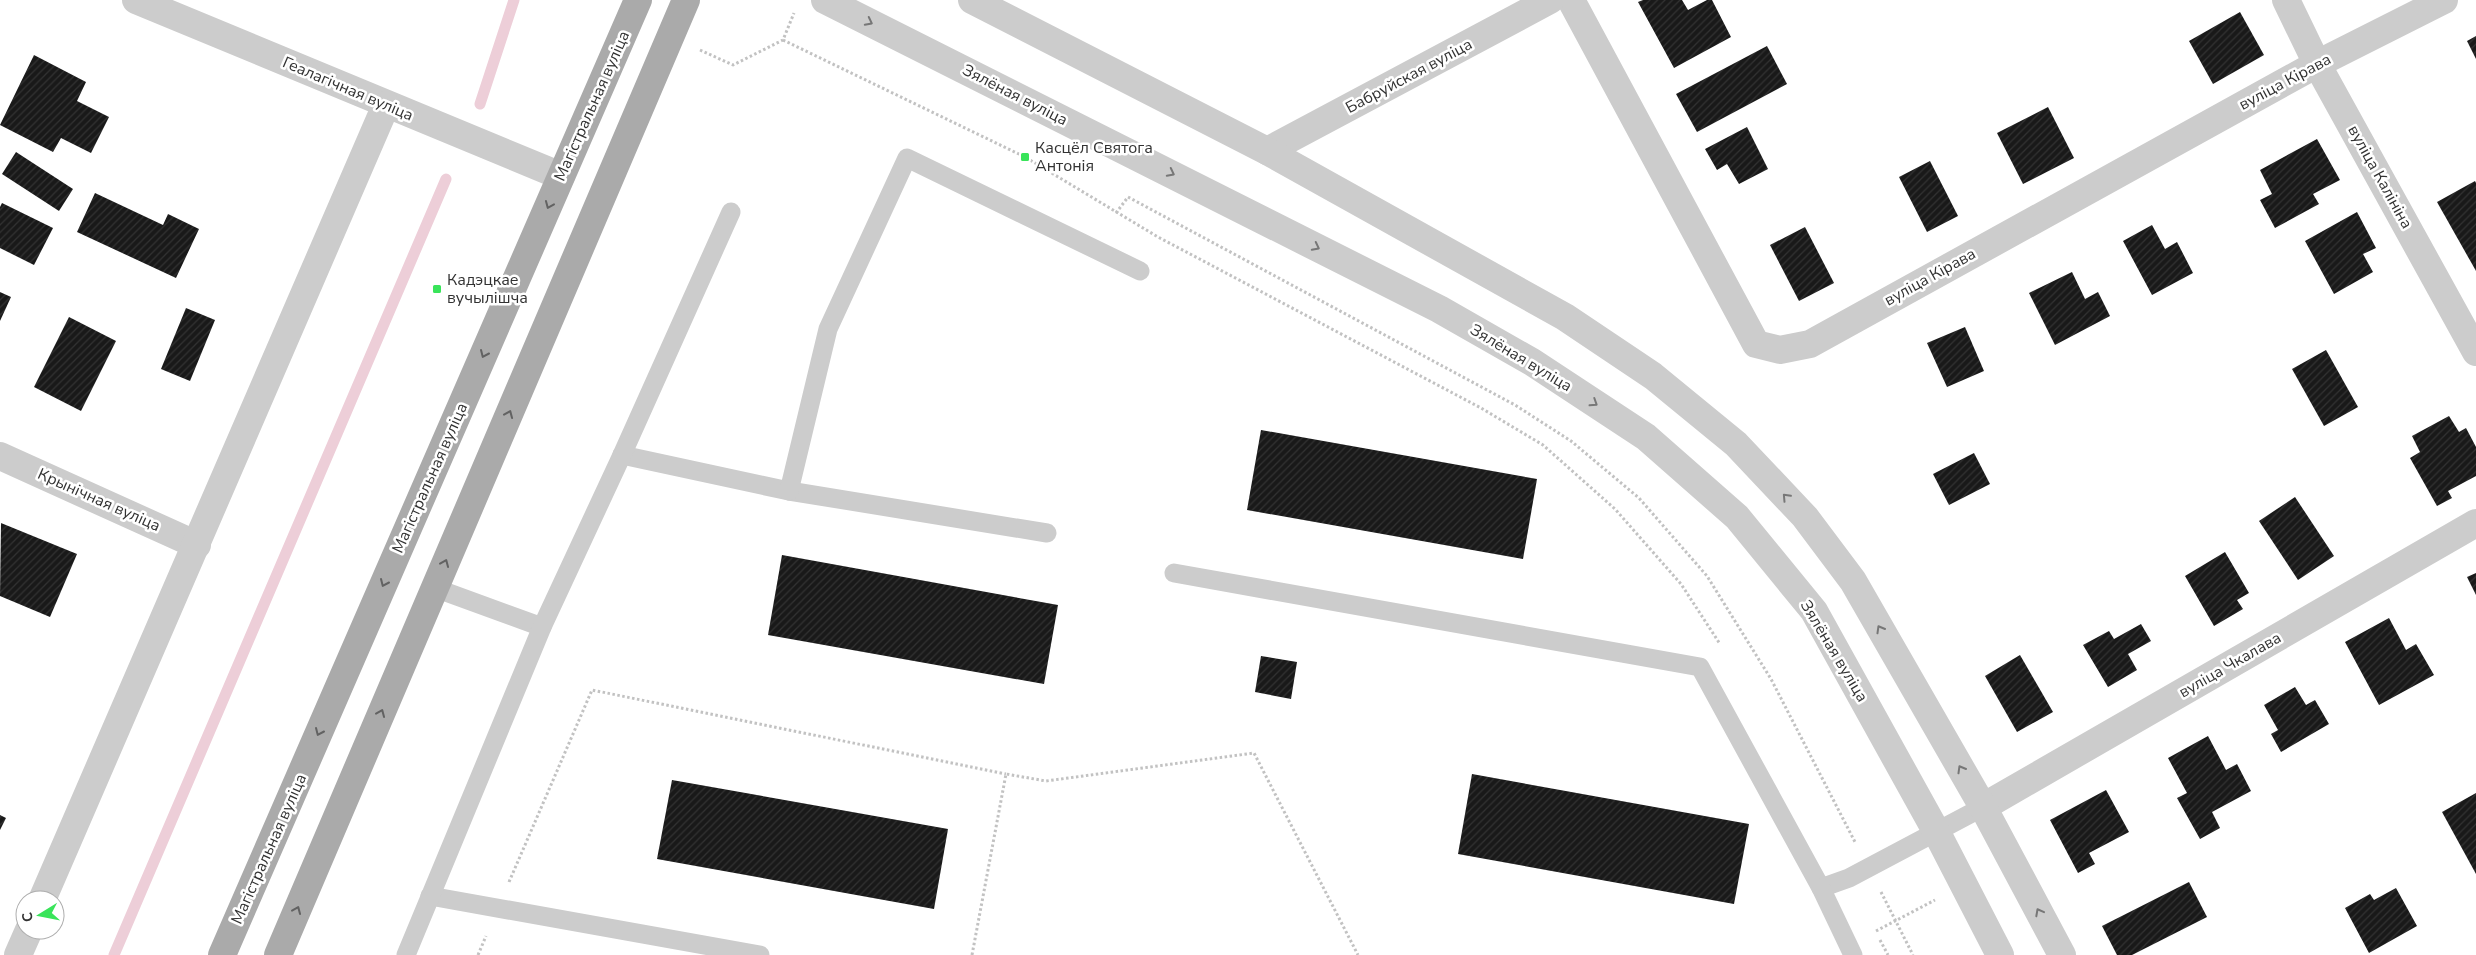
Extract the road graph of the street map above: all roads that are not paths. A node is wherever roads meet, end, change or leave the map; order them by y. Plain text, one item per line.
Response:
1 (136, 0) edge
2 (638, 0) edge
3 (686, 0) edge
4 (825, 0) edge
5 (972, 0) edge
6 (1550, 0) edge
7 (1571, 0) edge
8 (2286, 0) edge
9 (2444, 0) edge
10 (2317, 64) junction
11 (386, 105) junction
12 (1267, 151) junction
13 (561, 176) junction
14 (731, 212) dead end
15 (1140, 271) dead end
16 (2476, 352) edge
17 (622, 455) junction
18 (0, 456) edge
19 (789, 491) junction
20 (2476, 523) edge
21 (1046, 533) dead end
22 (197, 545) junction
23 (1174, 573) dead end
24 (435, 588) junction
25 (542, 626) junction
26 (1983, 806) junction
27 (1936, 831) junction
28 (1821, 888) junction
29 (46, 890) edge
30 (430, 896) junction
31 (25, 940) edge
32 (18, 955) edge
33 (222, 955) edge
34 (278, 955) edge
35 (406, 955) edge
36 (760, 955) edge
37 (1853, 955) edge
38 (2000, 955) edge
39 (2062, 955) edge

1 - 11 street, Геалагічная вуліца
2 - 13 main road, Магістральная вуліца
24 -> 3 main road
4 -> 27 street, Зялёная вуліца
5 - 12 street
6 - 12 street, Бабруйская вуліца
7 - 10 street, вуліца Кірава
8 - 10 street, вуліца Калініна
9 - 10 street, вуліца Кірава
10 - 16 street, вуліца Калініна
11 - 13 street, Геалагічная вуліца
11 - 22 street
26 -> 12 street
13 -> 33 main road, Магістральная вуліца
14 - 17 lane
15 - 19 lane
17 - 19 lane
17 - 25 lane
18 - 22 street, Крынічная вуліца
19 - 21 lane
20 - 26 street, вуліца Чкалава
22 - 29 street
23 - 28 lane
24 - 25 lane
34 -> 24 main road
25 - 30 lane
26 - 27 lane
39 -> 26 street
27 - 28 lane
27 - 38 street, Зялёная вуліца
28 - 37 lane
30 - 35 lane
30 - 36 lane
31 - 32 street

